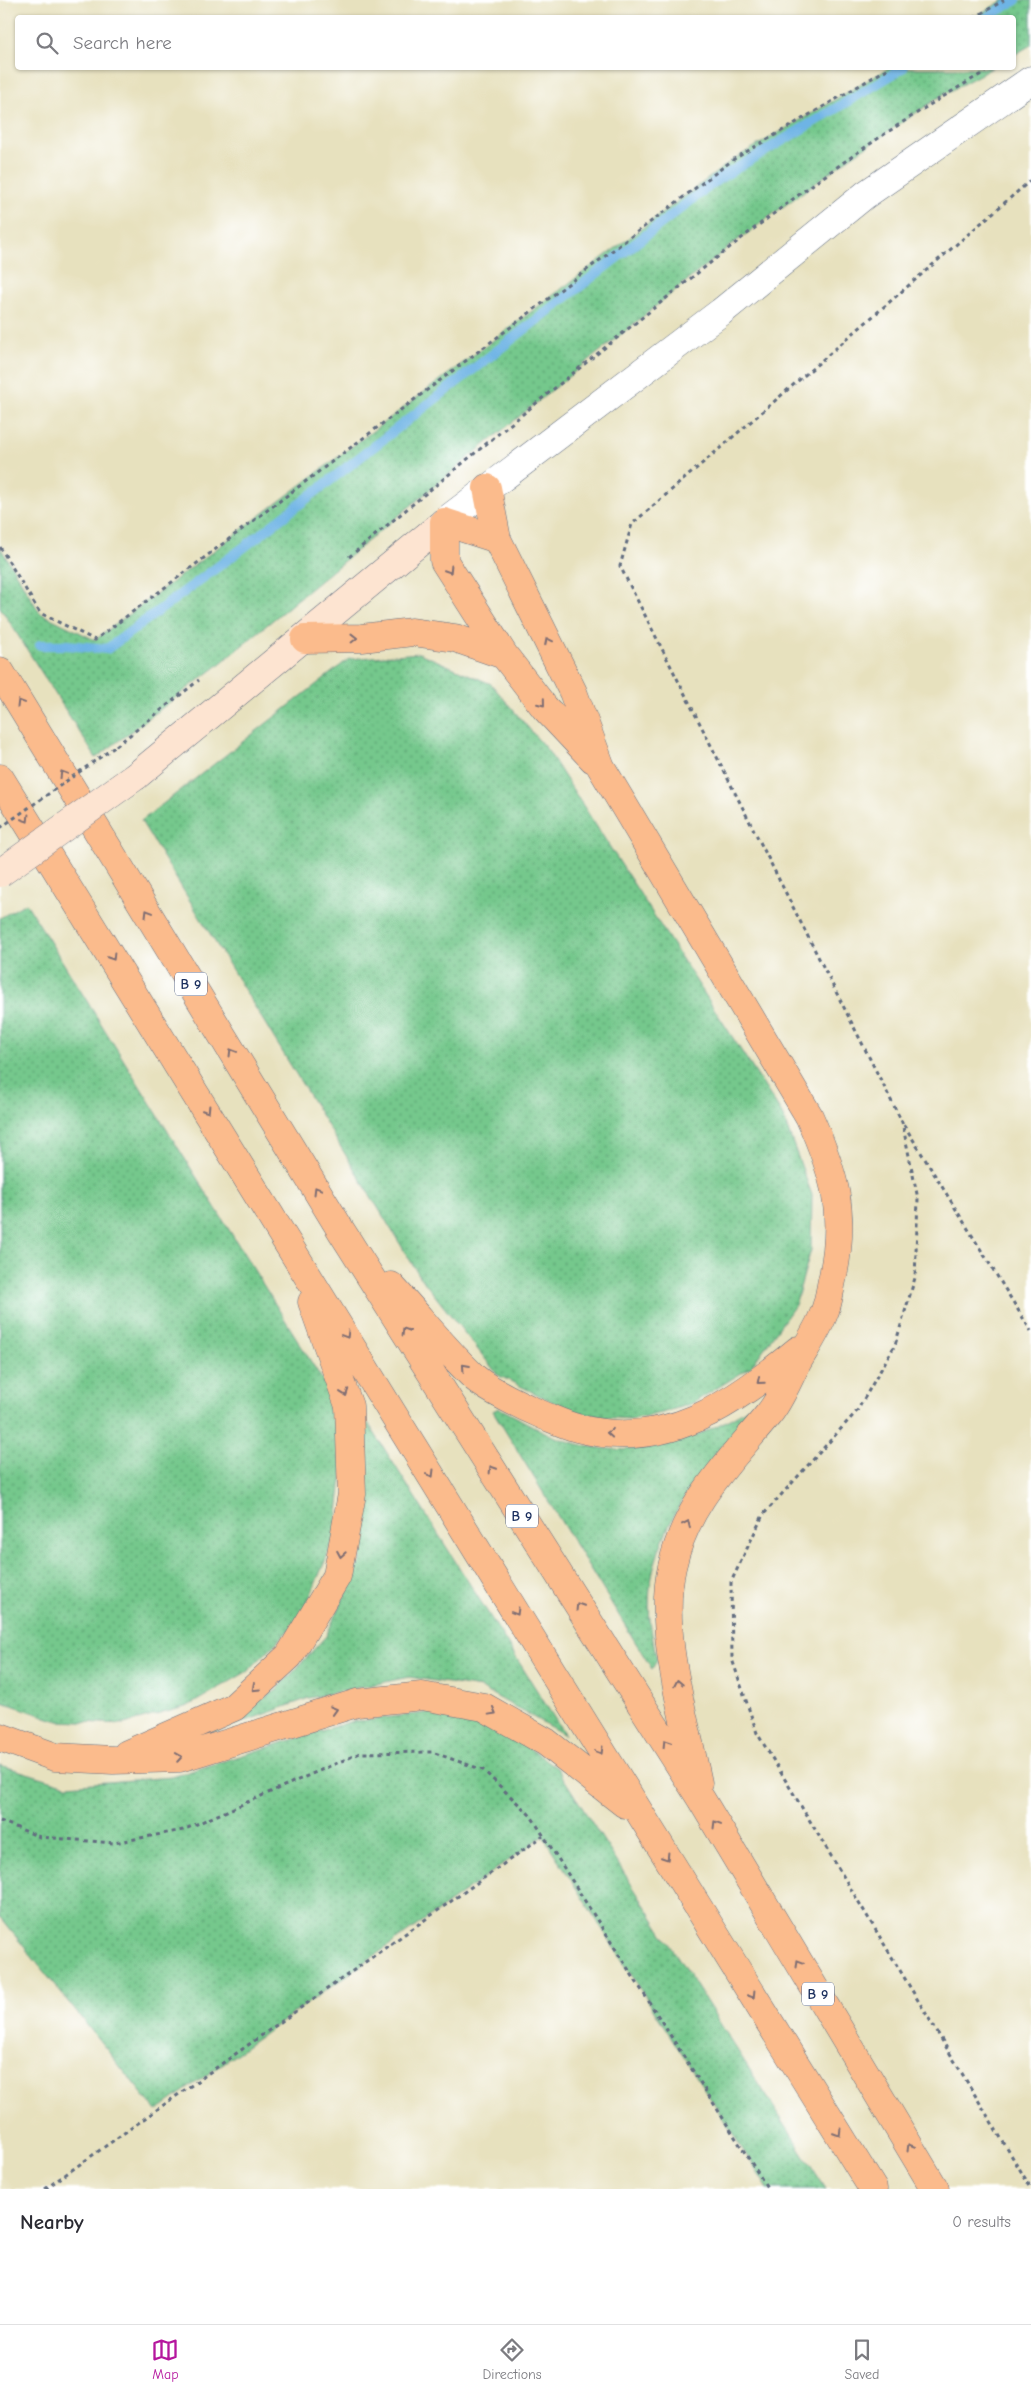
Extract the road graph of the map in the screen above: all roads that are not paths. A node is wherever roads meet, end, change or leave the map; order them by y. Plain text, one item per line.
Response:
1 (1031, 80) edge
2 (487, 488) junction
3 (444, 522) junction
4 (497, 539) junction
5 (305, 639) junction
6 (504, 655) junction
7 (0, 671) edge
8 (601, 767) junction
9 (0, 778) edge
10 (0, 873) edge
11 (342, 1232) junction
12 (293, 1248) junction
13 (810, 1339) junction
14 (0, 1737) edge
15 (113, 1760) junction
16 (701, 1799) junction
17 (640, 1816) junction
18 (873, 2189) edge
19 (935, 2189) edge

1 - 2 street
2 - 3 street
2 - 4 highway
3 - 4 highway
3 - 5 main road
3 -> 6 highway
8 -> 4 highway
5 -> 6 highway
5 - 10 main road, bridge
6 -> 8 highway
11 -> 7 highway, B 9
8 - 13 highway
9 -> 12 highway
13 -> 11 highway
16 -> 11 highway, B 9
12 -> 15 highway
12 -> 17 highway
16 -> 13 highway
14 - 15 highway
15 -> 17 highway
19 -> 16 highway, B 9
17 -> 18 highway

